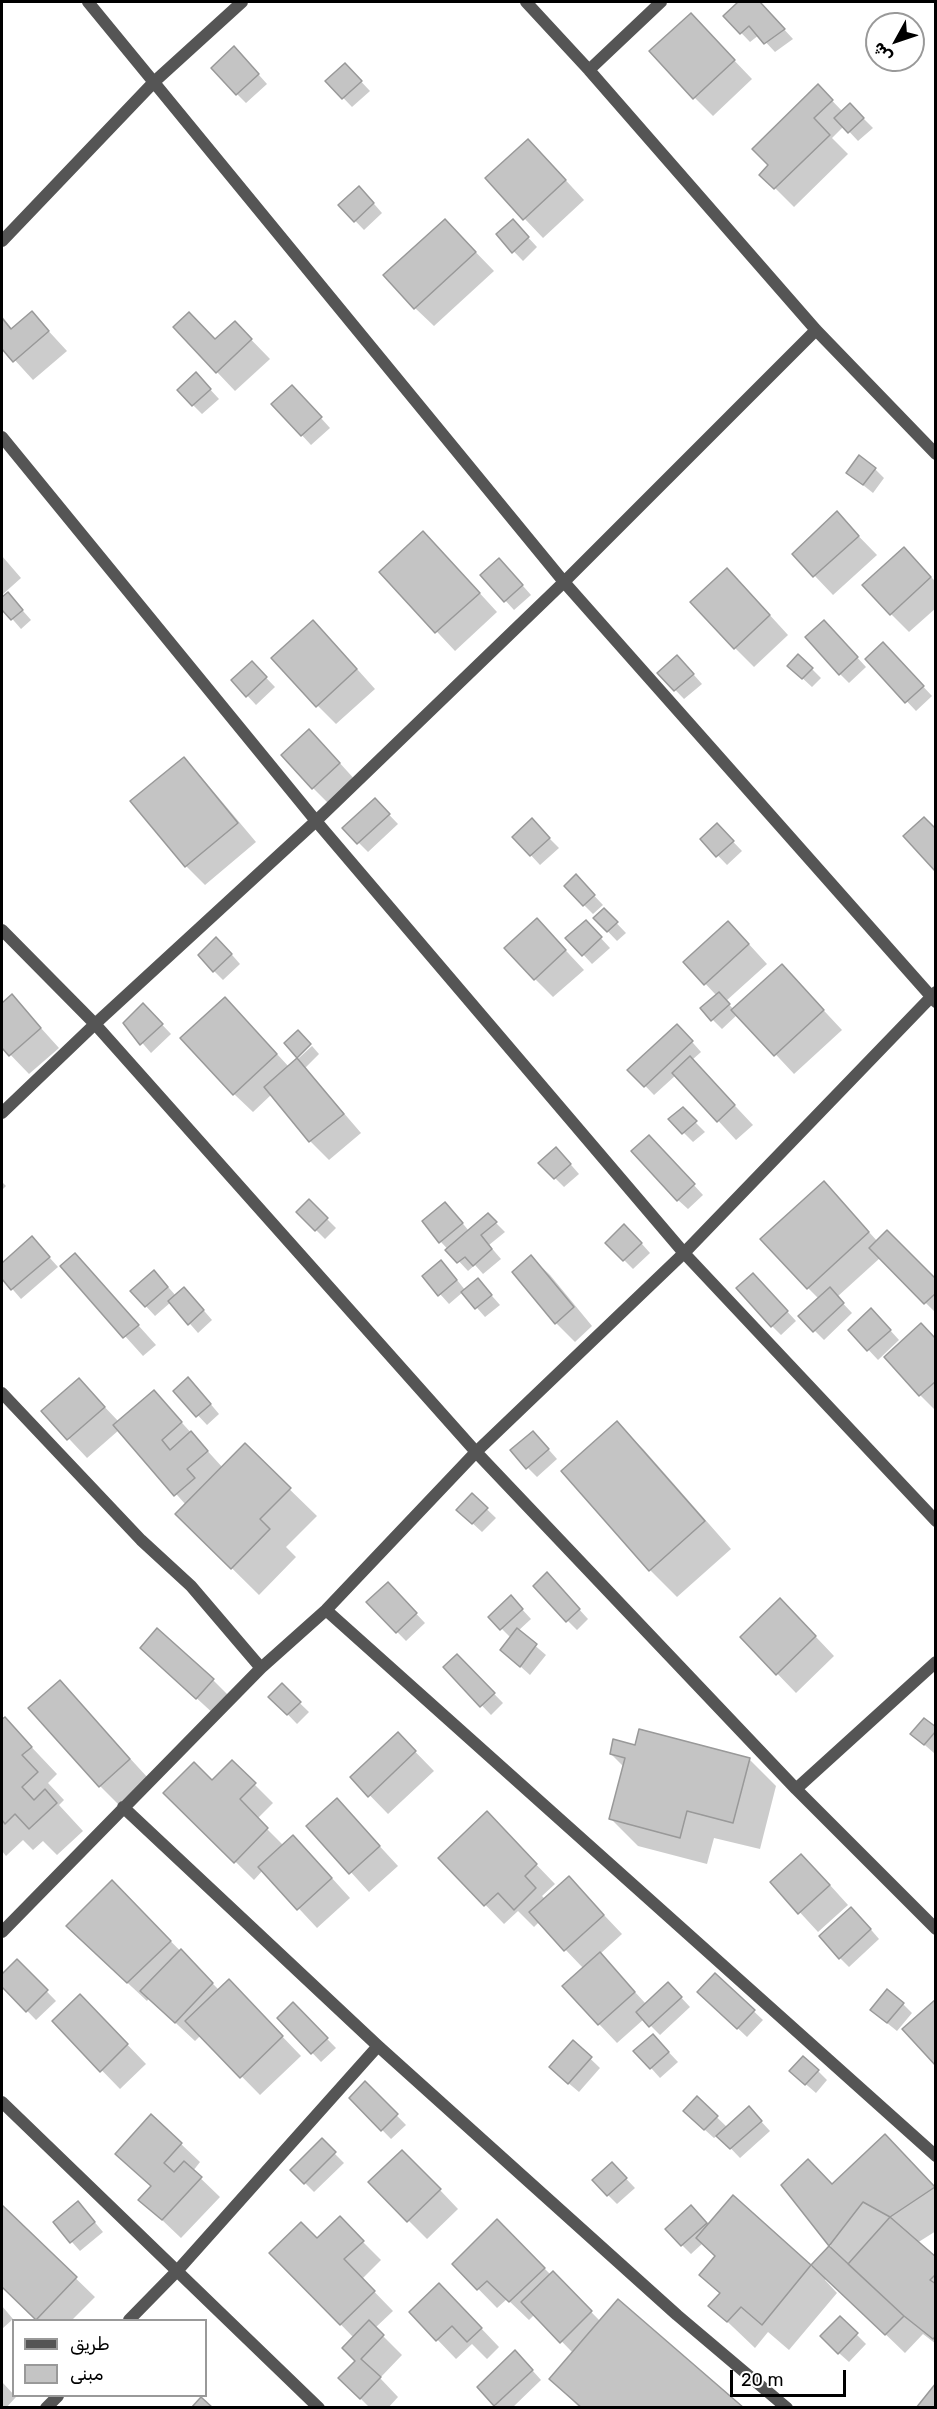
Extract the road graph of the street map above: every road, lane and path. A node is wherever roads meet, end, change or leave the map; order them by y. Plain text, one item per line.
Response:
1 (88, 2) edge
2 (242, 2) edge
3 (526, 2) edge
4 (661, 2) edge
5 (589, 70) junction
6 (154, 82) junction
7 (2, 241) edge
8 (816, 330) junction
9 (2, 437) edge
10 (936, 454) edge
11 (564, 582) junction
12 (316, 820) junction
13 (2, 930) edge
14 (934, 997) edge
15 (95, 1024) junction
16 (2, 1113) edge
17 (684, 1253) junction
18 (2, 1393) edge
19 (476, 1452) junction
20 (936, 1521) edge
21 (326, 1610) junction
22 (936, 1662) edge
23 (261, 1668) junction
24 (796, 1789) junction
25 (123, 1807) junction
26 (936, 1929) edge
27 (2, 1932) edge
28 (378, 2046) junction
29 (2, 2102) edge
30 (936, 2156) edge
31 (178, 2270) junction
32 (130, 2319) edge
33 (57, 2397) edge
34 (46, 2408) edge
35 (319, 2408) edge
36 (787, 2408) edge

1 - 6 street
2 - 6 street
3 - 5 street
4 - 5 street
5 - 8 street
6 - 7 street
6 - 11 street
8 - 10 street
8 - 11 street
9 - 12 street
11 - 12 street
11 - 14 street
12 - 15 street
12 - 17 street
13 - 15 street
14 - 17 street
15 - 16 street
15 - 19 street
17 - 19 street
17 - 20 street
18 - 23 street
19 - 21 street
19 - 24 street
21 - 23 street
21 - 30 street
22 - 24 street
23 - 25 street
24 - 26 street
25 - 27 street
25 - 28 street
28 - 31 street
28 - 36 street
29 - 31 street
31 - 32 street
31 - 35 street
33 - 34 street

